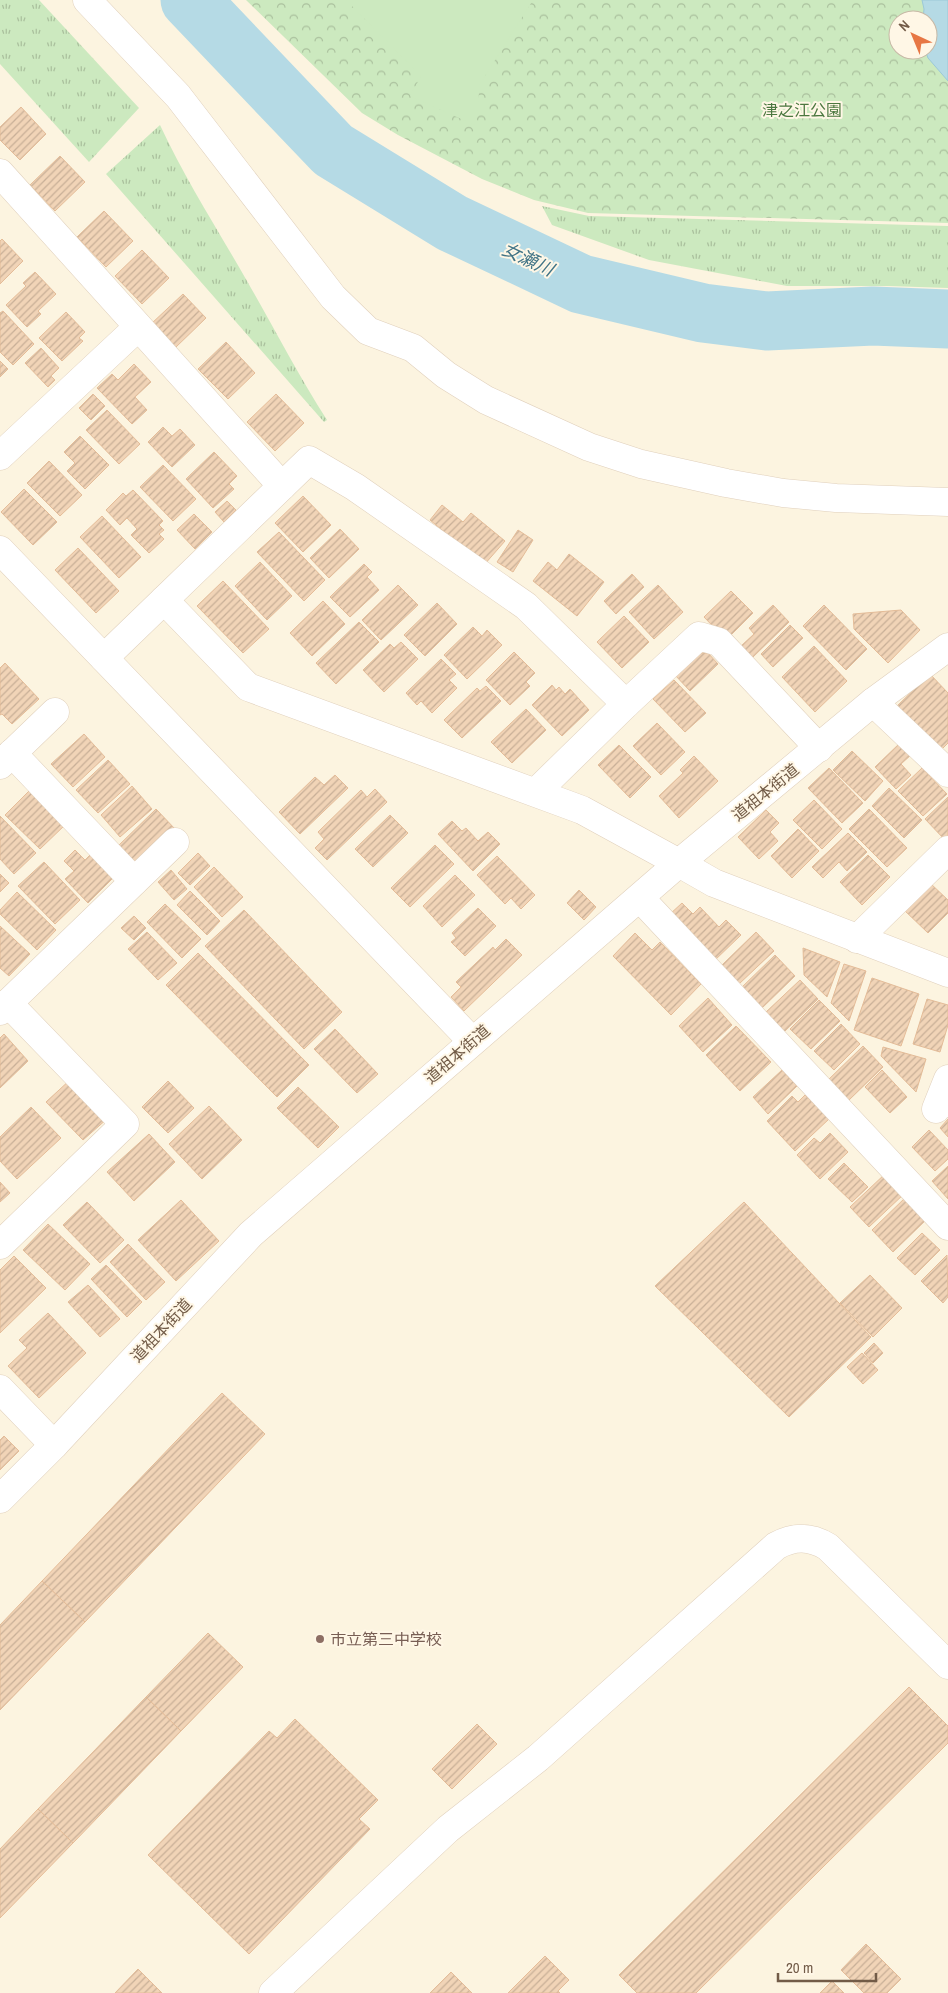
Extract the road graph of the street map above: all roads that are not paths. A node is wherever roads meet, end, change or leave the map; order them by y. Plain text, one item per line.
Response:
1 (87, 0) edge
2 (0, 173) edge
3 (138, 327) junction
4 (0, 456) edge
5 (282, 486) junction
6 (948, 502) edge
7 (0, 550) edge
8 (164, 600) junction
9 (948, 647) edge
10 (104, 658) junction
11 (873, 702) junction
12 (626, 704) junction
13 (55, 712) dead end
14 (819, 748) junction
15 (6, 759) edge
16 (948, 773) edge
17 (536, 792) junction
18 (175, 842) dead end
19 (948, 850) edge
20 (679, 863) junction
21 (134, 881) junction
22 (640, 898) junction
23 (857, 939) junction
24 (948, 973) edge
25 (4, 1007) edge
26 (472, 1041) junction
27 (948, 1079) edge
28 (936, 1109) dead end
29 (948, 1226) edge
30 (0, 1245) edge
31 (0, 1389) edge
32 (54, 1445) junction
33 (0, 1499) edge
34 (948, 1665) edge
35 (273, 1993) edge

1 - 6 street
2 - 3 street
3 - 4 street
3 - 5 street
5 - 8 street
5 - 12 street
7 - 10 street
8 - 10 street
8 - 17 street
9 - 11 street, 道祖本街道
10 - 26 street
11 - 14 street, 道祖本街道
11 - 16 street
12 - 14 street
12 - 17 street
13 - 15 street
14 - 20 street, 道祖本街道
15 - 21 street
17 - 20 street
18 - 21 street
19 - 23 street
20 - 22 street, 道祖本街道
20 - 23 street
21 - 25 street
22 - 26 street, 道祖本街道
22 - 29 street
23 - 24 street
25 - 30 street
26 - 32 street, 道祖本街道
27 - 28 street
31 - 32 street
32 - 33 street, 道祖本街道
34 - 35 street

